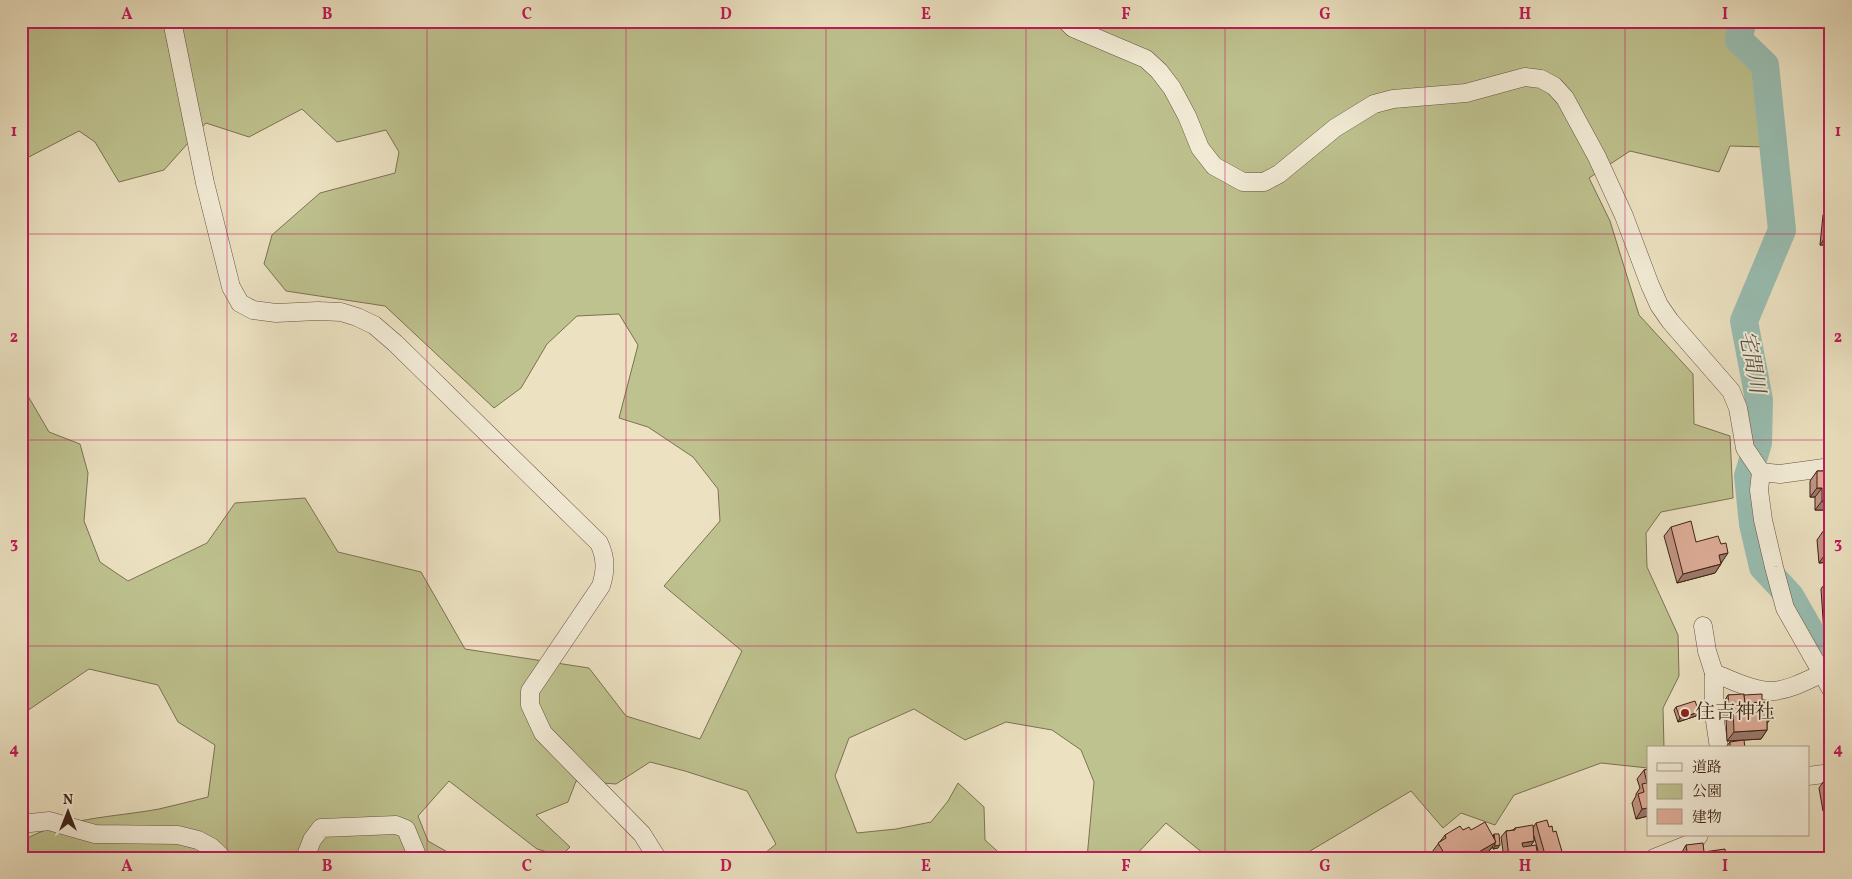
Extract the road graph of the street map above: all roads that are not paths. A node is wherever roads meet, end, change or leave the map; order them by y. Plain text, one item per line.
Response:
1 (172, 21) edge
2 (1066, 21) edge
3 (1831, 467) edge
4 (1761, 472) junction
5 (1703, 626) dead end
6 (1714, 673) junction
7 (1826, 682) edge
8 (1719, 746) edge
9 (1831, 774) edge
10 (1810, 776) edge
11 (21, 824) edge
12 (1698, 836) edge
13 (224, 858) edge
14 (305, 858) edge
15 (418, 858) edge
16 (657, 858) edge
17 (1654, 858) edge

1 - 16 street
2 - 4 street
3 - 4 street
4 - 7 street
5 - 6 street
6 - 7 street
6 - 8 street
9 - 10 street
11 - 13 street
12 - 17 street
14 - 15 street

